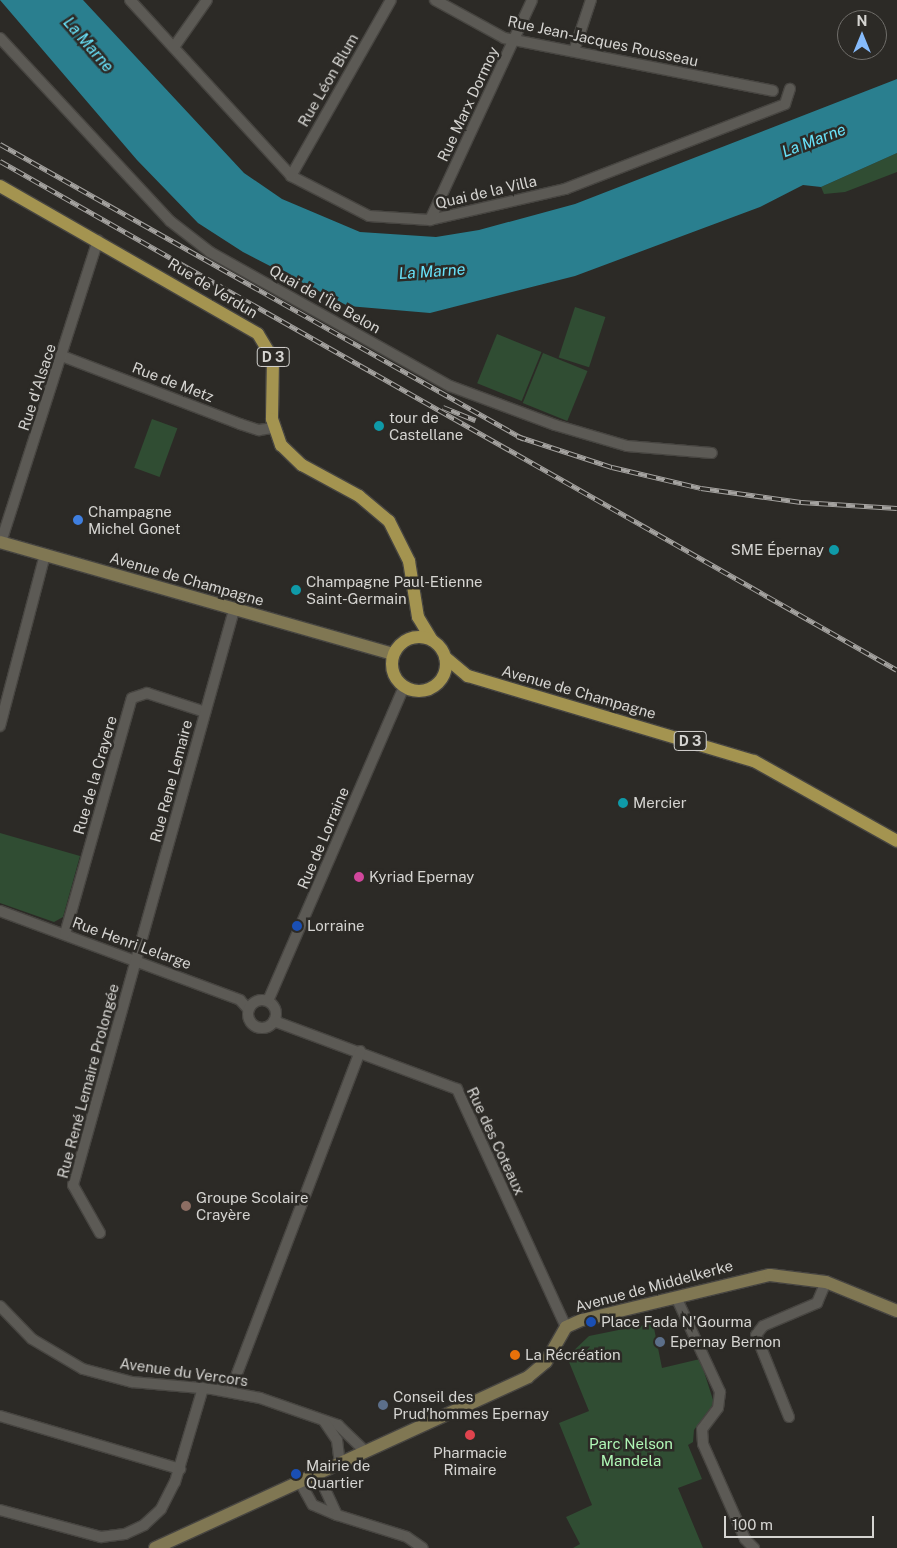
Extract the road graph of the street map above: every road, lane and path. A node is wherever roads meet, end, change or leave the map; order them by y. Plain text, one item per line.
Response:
1 (130, 0) edge
2 (207, 0) edge
3 (391, 0) edge
4 (435, 0) edge
5 (532, 0) edge
6 (591, 0) edge
7 (0, 38) edge
8 (514, 40) junction
9 (174, 47) junction
10 (574, 51) junction
11 (790, 90) dead end
12 (773, 91) dead end
13 (291, 176) junction
14 (0, 186) edge
15 (430, 220) junction
16 (98, 240) junction
17 (62, 356) junction
18 (274, 428) junction
19 (712, 453) dead end
20 (1, 542) edge
21 (45, 555) junction
22 (234, 610) junction
23 (418, 617) junction
24 (406, 640) junction
25 (432, 640) junction
26 (393, 654) junction
27 (445, 657) junction
28 (468, 676) junction
29 (438, 683) junction
30 (404, 686) junction
31 (205, 712) junction
32 (0, 726) edge
33 (897, 841) edge
34 (0, 911) edge
35 (65, 934) junction
36 (137, 960) junction
37 (268, 1001) junction
38 (249, 1010) junction
39 (274, 1020) junction
40 (360, 1051) junction
41 (100, 1233) dead end
42 (826, 1282) junction
43 (676, 1297) junction
44 (0, 1306) edge
45 (897, 1311) edge
46 (566, 1327) junction
47 (203, 1388) junction
48 (230, 1392) junction
49 (0, 1416) edge
50 (789, 1417) dead end
51 (324, 1420) junction
52 (366, 1452) junction
53 (340, 1464) junction
54 (180, 1469) junction
55 (318, 1474) junction
56 (300, 1482) junction
57 (0, 1510) edge
58 (337, 1515) junction
59 (155, 1548) edge
60 (423, 1548) edge
61 (754, 1548) edge

1 - 9 street, Quai de la Villa
2 - 9 street
3 - 13 street, Rue Léon Blum
4 - 8 street, Rue Jean-Jacques Rousseau
5 - 8 street, Rue Marx Dormoy
6 - 10 street
7 - 19 street, Quai de l'Île Belon
8 - 10 street, Rue Jean-Jacques Rousseau
8 - 15 street, Rue Marx Dormoy
9 - 13 street, Quai de la Villa
10 - 12 street, Rue Jean-Jacques Rousseau
11 - 15 street, Quai de la Villa
13 - 15 street, Quai de la Villa
14 - 16 main road, Rue de Verdun / D 3
16 - 17 street, Rue d'Alsace
16 - 18 main road, Rue de Verdun / D 3
17 - 18 street, Rue de Metz
17 - 20 street, Rue d'Alsace
18 - 23 main road, Rue de Verdun / D 3
20 - 21 street, Avenue de Champagne
21 - 22 street, Avenue de Champagne
21 - 32 street
22 - 26 street, Avenue de Champagne
22 - 31 street, Rue Rene Lemaire
23 - 24 main road
23 - 25 main road, Rue de Verdun / D 3
24 - 25 main road
24 - 26 main road
25 - 27 main road
26 - 30 main road
27 - 28 main road, Avenue de Champagne / D 3
27 - 29 main road
28 - 29 main road, Avenue de Champagne / D 3
28 - 33 main road, Avenue de Champagne / D 3
29 - 30 main road
30 - 37 street, Rue de Lorraine
31 - 35 street, Rue de la Crayere
31 - 36 street, Rue Rene Lemaire
34 - 35 street, Rue Henri Lelarge
35 - 36 street, Rue Henri Lelarge
36 - 38 street, Rue Henri Lelarge
36 - 41 street, Rue René Lemaire Prolongée
37 - 38 street
37 - 39 street
38 - 39 street
39 - 40 street, Rue des Coteaux
40 - 46 street, Rue des Coteaux
40 - 48 street
42 - 43 street, Avenue de Middelkerke
42 - 45 street, Avenue de Middelkerke
42 - 50 street
43 - 46 street, Avenue de Middelkerke
43 - 61 street
44 - 47 street, Avenue du Vercors
46 - 52 street, Avenue de Middelkerke
47 - 48 street, Avenue du Vercors
47 - 54 street
48 - 51 street, Avenue du Vercors
49 - 54 street
51 - 52 street, Avenue du Vercors
51 - 53 street
52 - 53 street, Avenue de Middelkerke
53 - 55 street, Avenue de Middelkerke
54 - 57 street
55 - 56 street, Avenue de Middelkerke
55 - 58 street
56 - 58 street
56 - 59 street, Avenue de Middelkerke
58 - 60 street

